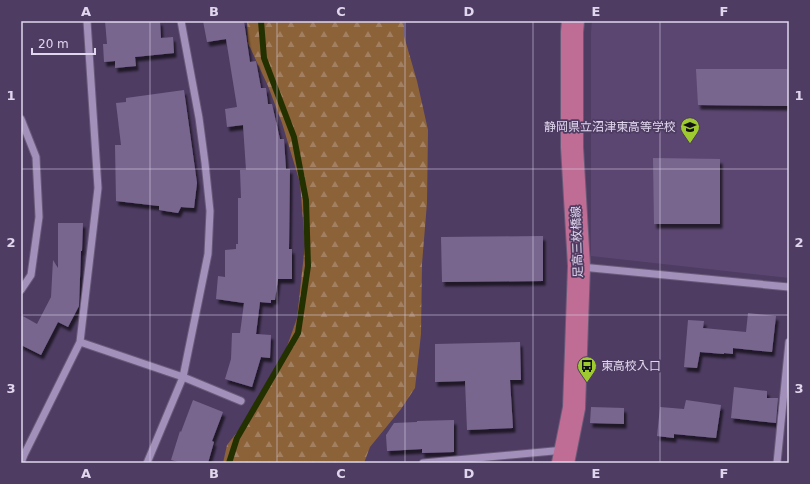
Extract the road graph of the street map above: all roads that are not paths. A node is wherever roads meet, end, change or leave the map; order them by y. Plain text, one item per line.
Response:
1 (87, 21) edge
2 (181, 21) edge
3 (573, 21) edge
4 (21, 119) edge
5 (579, 266) junction
6 (789, 287) edge
7 (21, 290) edge
8 (80, 342) junction
9 (789, 342) edge
10 (183, 377) junction
11 (241, 401) dead end
12 (565, 456) edge
13 (22, 463) edge
14 (147, 463) edge
15 (423, 463) edge
16 (777, 463) edge

1 - 8 street
2 - 10 street
3 - 5 main road, 足高三枚橋線
4 - 7 street
5 - 6 street
5 - 12 main road, 足高三枚橋線
8 - 10 street
8 - 13 street
9 - 16 street
10 - 11 street
10 - 14 street
12 - 15 street

